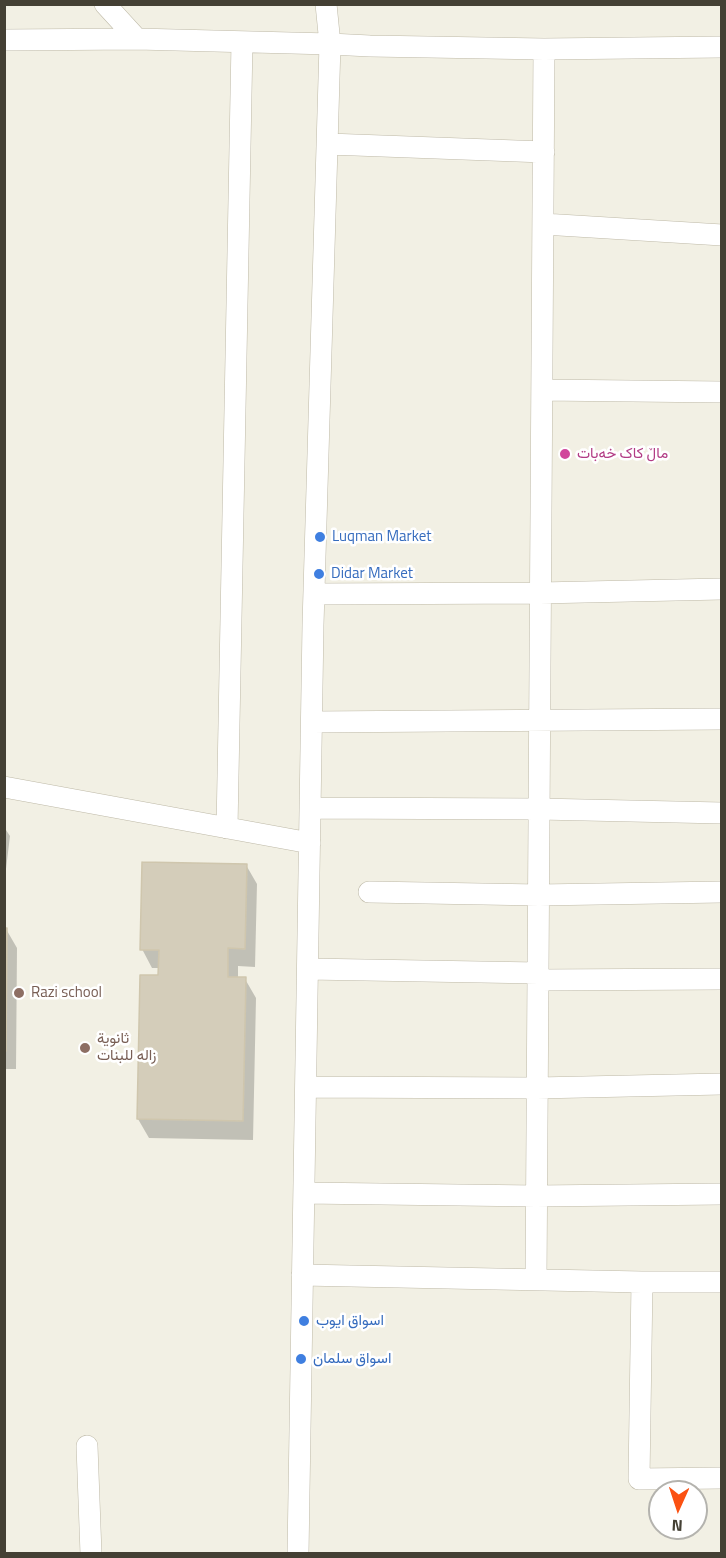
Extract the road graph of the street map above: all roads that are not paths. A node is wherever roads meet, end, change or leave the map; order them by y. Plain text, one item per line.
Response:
1 (105, 4) edge
2 (326, 4) edge
3 (137, 39) junction
4 (4, 40) edge
5 (242, 42) junction
6 (330, 44) junction
7 (722, 47) edge
8 (544, 49) junction
9 (328, 144) junction
10 (544, 152) junction
11 (543, 224) junction
12 (722, 235) edge
13 (542, 390) junction
14 (722, 392) edge
15 (722, 589) edge
16 (314, 594) junction
17 (540, 594) junction
18 (722, 720) edge
19 (312, 722) junction
20 (540, 722) junction
21 (4, 787) edge
22 (310, 807) junction
23 (539, 808) junction
24 (722, 813) edge
25 (227, 828) junction
26 (310, 843) junction
27 (369, 892) dead end
28 (722, 892) edge
29 (538, 895) junction
30 (308, 969) junction
31 (538, 977) junction
32 (722, 979) edge
33 (722, 1084) edge
34 (306, 1087) junction
35 (537, 1088) junction
36 (304, 1193) junction
37 (722, 1194) edge
38 (536, 1196) junction
39 (302, 1275) junction
40 (536, 1280) junction
41 (642, 1282) junction
42 (722, 1282) edge
43 (87, 1446) dead end
44 (722, 1478) edge
45 (91, 1554) edge
46 (298, 1554) edge

1 - 3 street
2 - 6 street
3 - 4 street
3 - 5 street
5 - 6 street
5 - 25 street
6 - 8 street
6 - 9 street
7 - 8 street
8 - 10 street
9 - 10 street
9 - 16 street
10 - 11 street
11 - 12 street
11 - 13 street
13 - 14 street
13 - 17 street
15 - 17 street
16 - 17 street
16 - 19 street
17 - 20 street
18 - 20 street
19 - 20 street
19 - 22 street
20 - 23 street
21 - 25 street
22 - 23 street
22 - 26 street
23 - 24 street
23 - 29 street
25 - 26 street
26 - 30 street
27 - 29 street
28 - 29 street
29 - 31 street
30 - 31 street
30 - 34 street
31 - 32 street
31 - 35 street
33 - 35 street
34 - 35 street
34 - 36 street
35 - 38 street
36 - 38 street
36 - 39 street
37 - 38 street
38 - 40 street
39 - 40 street
39 - 46 street
40 - 41 street
41 - 42 street
41 - 44 street
43 - 45 street

